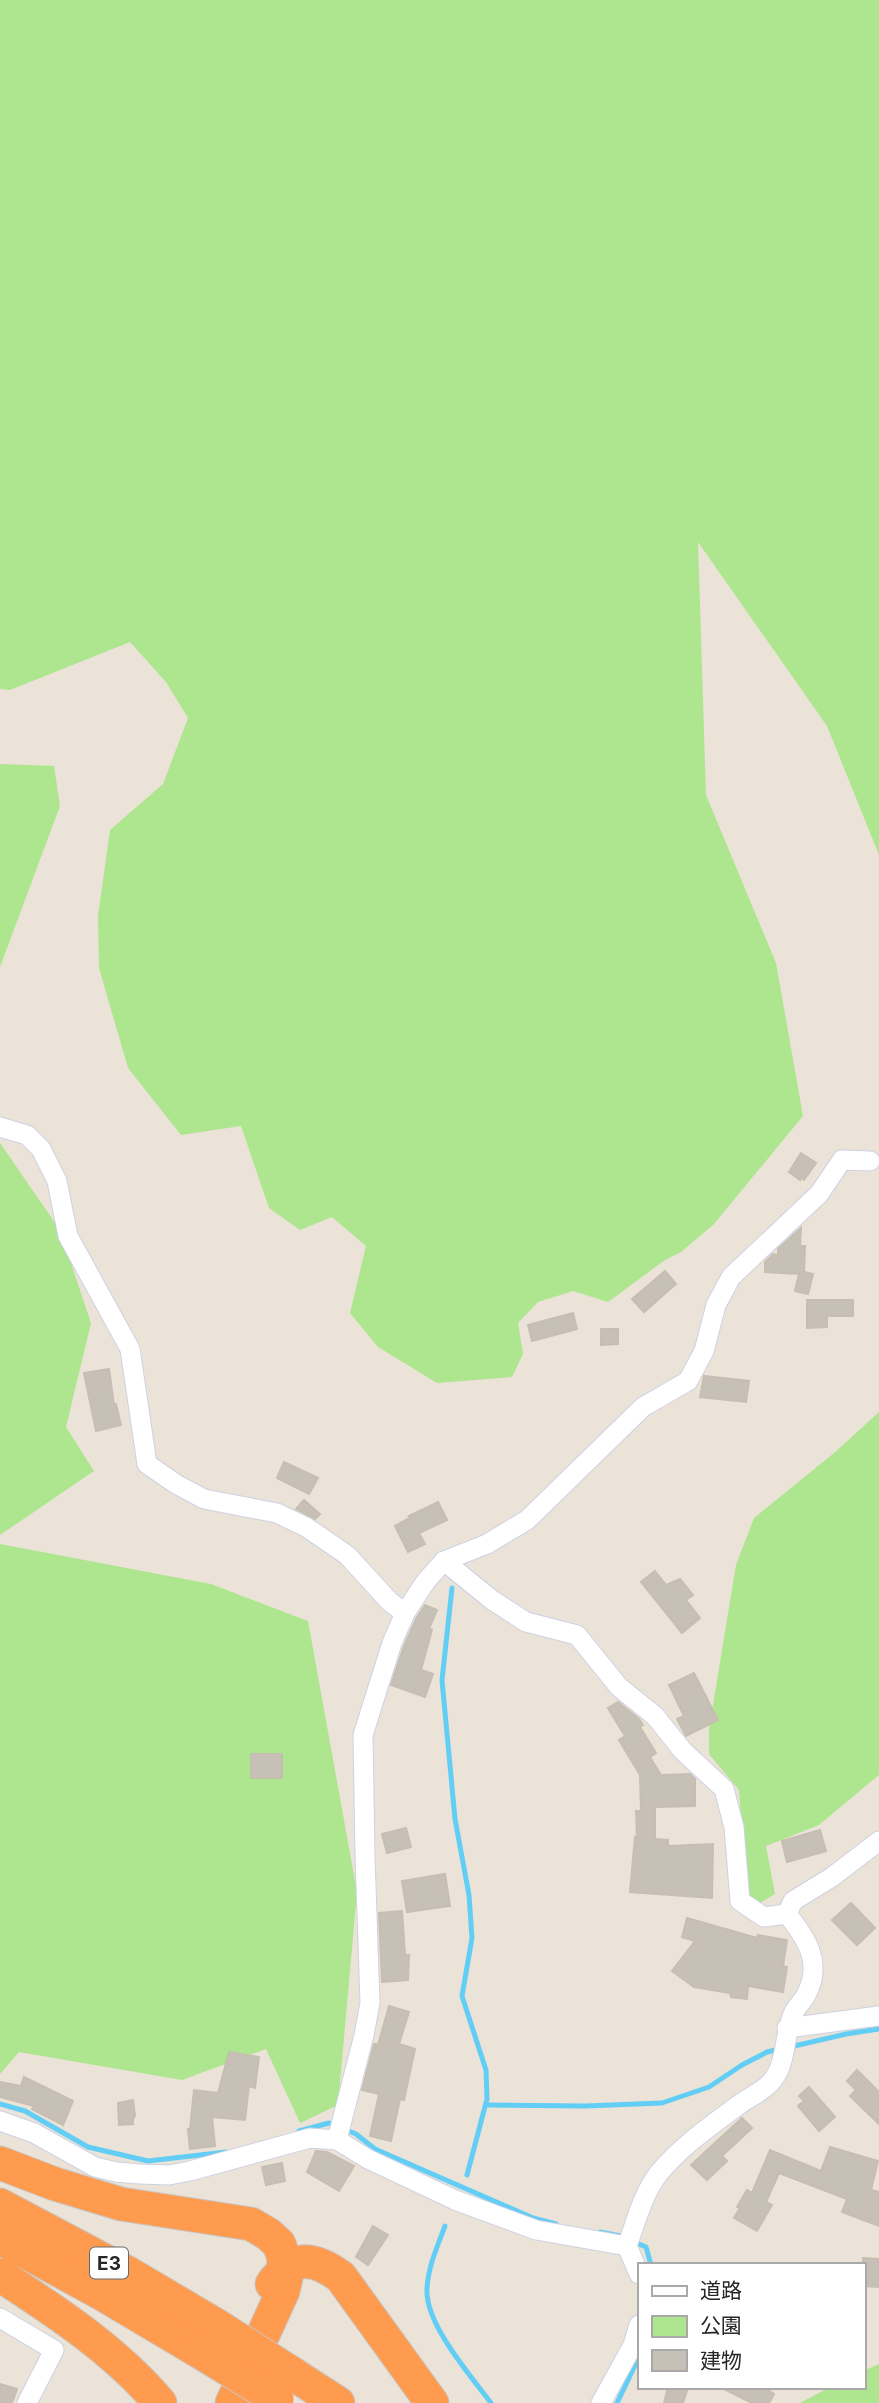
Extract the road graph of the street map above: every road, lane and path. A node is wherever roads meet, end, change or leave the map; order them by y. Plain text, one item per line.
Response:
1 (0, 1127) edge
2 (870, 1161) dead end
3 (444, 1561) junction
4 (405, 1613) junction
5 (879, 1841) edge
6 (787, 1914) junction
7 (879, 2016) edge
8 (785, 2041) junction
9 (0, 2121) edge
10 (340, 2131) junction
11 (0, 2163) edge
12 (0, 2204) edge
13 (631, 2237) junction
14 (0, 2238) edge
15 (286, 2267) junction
16 (638, 2269) edge
17 (0, 2275) edge
18 (0, 2318) edge
19 (638, 2328) edge
20 (208, 2339) junction
21 (285, 2392) edge
22 (27, 2403) edge
23 (160, 2403) edge
24 (215, 2403) edge
25 (232, 2403) edge
26 (338, 2403) edge
27 (432, 2403) edge
28 (601, 2403) edge

1 - 4 street
2 - 3 street
3 - 4 street
3 - 6 street
4 - 10 street
5 - 6 street
6 - 8 street
7 - 8 street
8 - 13 street
9 - 10 street
10 - 13 street
11 - 15 highway
12 - 20 highway, E3
13 - 16 street
14 - 20 highway, E3
15 - 24 highway
15 - 25 highway
15 - 27 highway
17 - 23 highway
18 - 22 street
19 - 28 street
20 - 21 highway, E3, bridge
21 - 26 highway, E3

